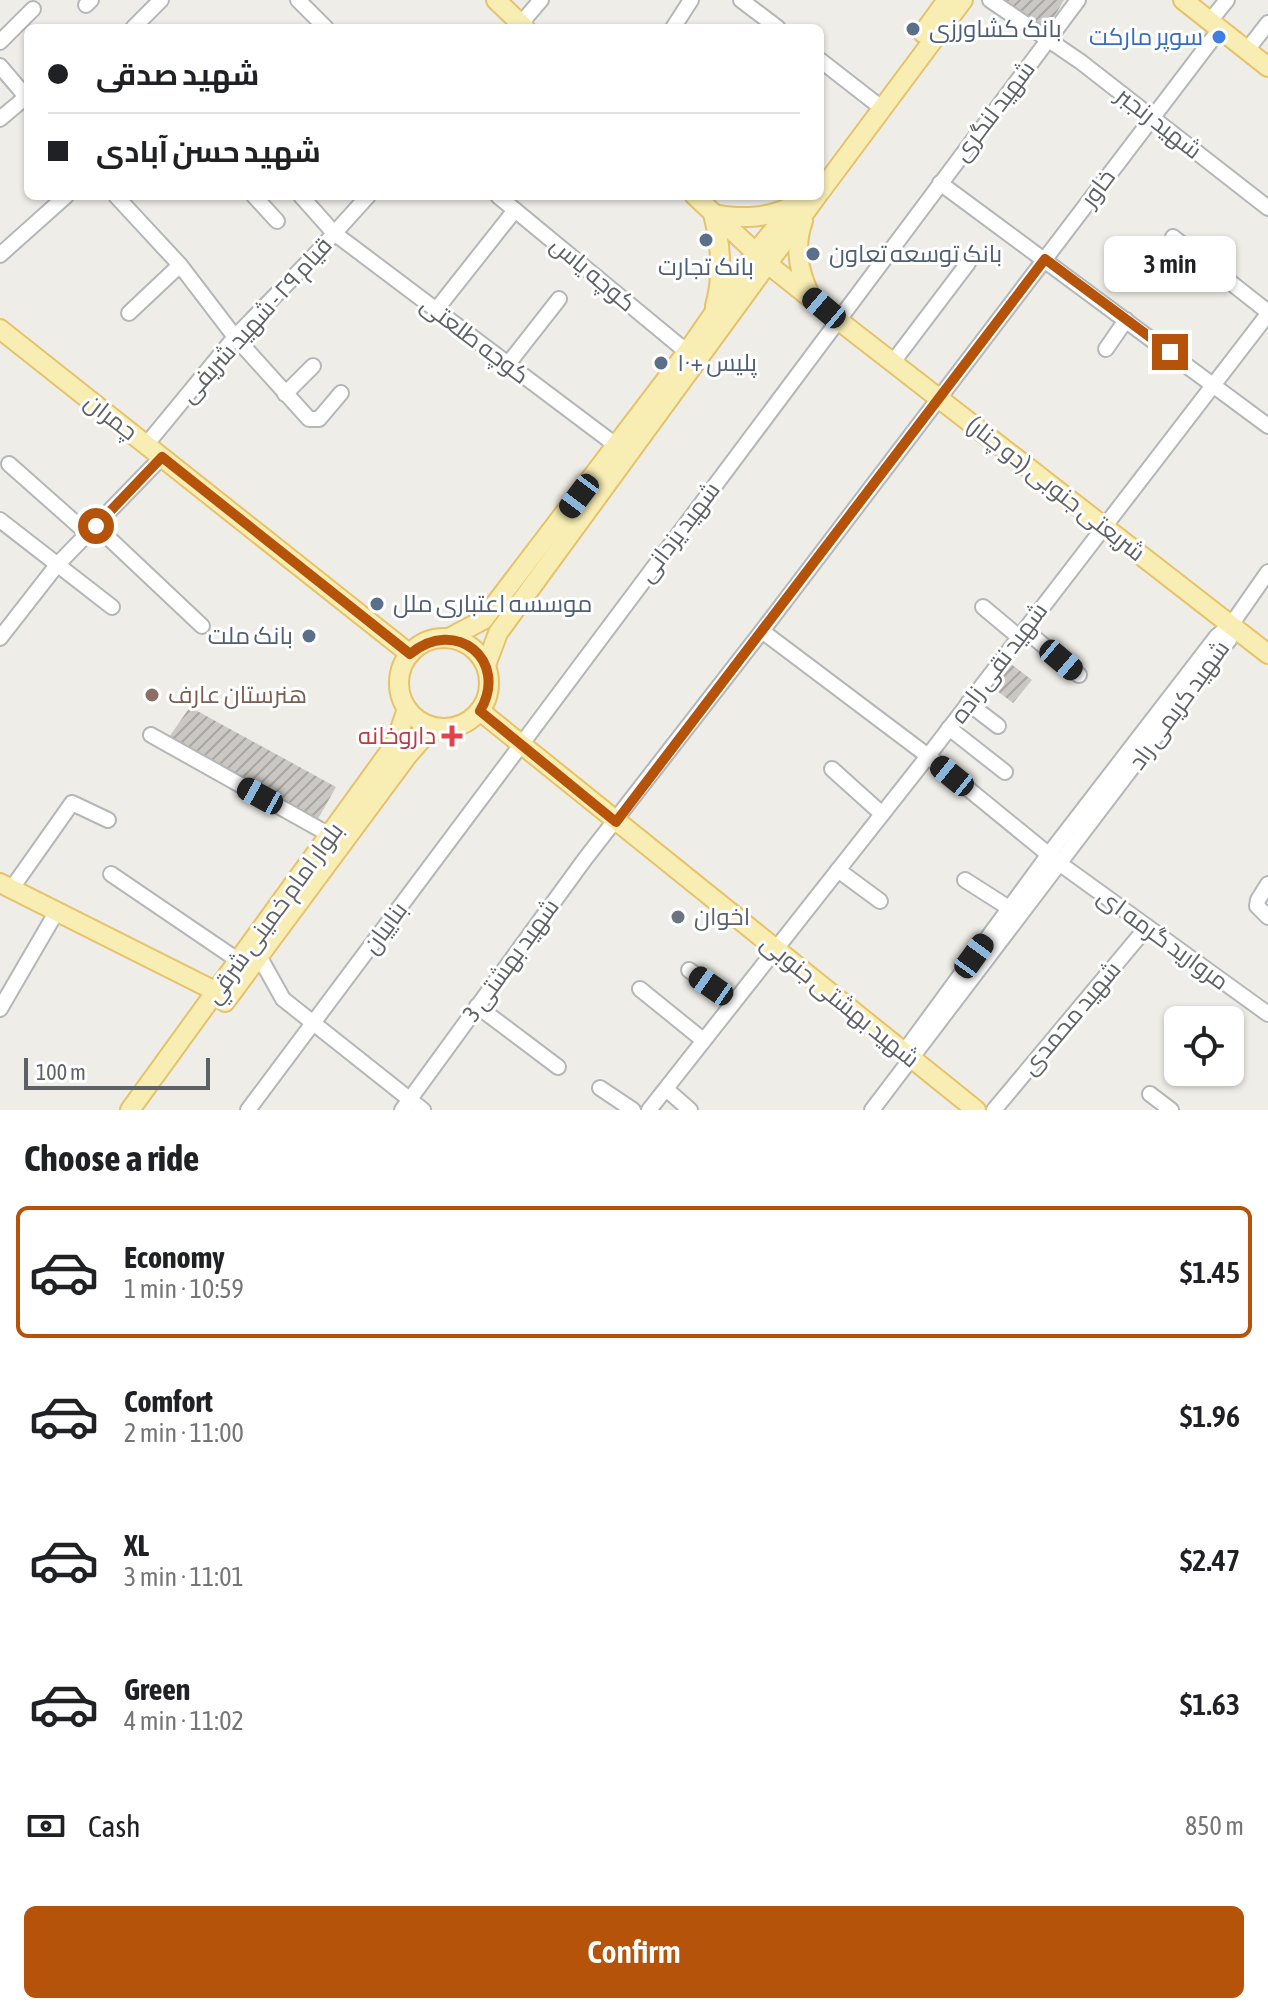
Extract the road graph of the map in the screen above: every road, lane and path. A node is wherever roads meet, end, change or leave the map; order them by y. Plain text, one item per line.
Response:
1 (161, 0) edge
2 (298, 0) edge
3 (496, 0) edge
4 (541, 0) edge
5 (691, 0) edge
6 (741, 0) edge
7 (947, 0) edge
8 (963, 0) edge
9 (990, 0) edge
10 (1078, 0) edge
11 (1183, 0) edge
12 (1227, 0) edge
13 (33, 9) dead end
14 (1268, 23) edge
15 (137, 24) edge
16 (321, 24) edge
17 (518, 24) edge
18 (523, 24) edge
19 (676, 24) edge
20 (773, 24) edge
21 (1215, 25) junction
22 (1048, 39) junction
23 (0, 42) edge
24 (1247, 50) junction
25 (824, 63) edge
26 (0, 66) edge
27 (1268, 67) edge
28 (24, 94) edge
29 (24, 100) edge
30 (874, 102) junction
31 (1152, 117) junction
32 (0, 119) edge
33 (824, 167) edge
34 (824, 179) edge
35 (940, 183) junction
36 (62, 200) edge
37 (120, 200) edge
38 (258, 200) edge
39 (305, 200) edge
40 (364, 200) edge
41 (503, 200) edge
42 (699, 200) edge
43 (808, 200) edge
44 (1268, 208) edge
45 (515, 210) junction
46 (713, 214) junction
47 (277, 221) dead end
48 (334, 233) junction
49 (1173, 237) dead end
50 (0, 255) edge
51 (763, 258) junction
52 (1045, 259) junction
53 (968, 263) dead end
54 (180, 265) junction
55 (810, 297) junction
56 (559, 299) dead end
57 (436, 310) junction
58 (129, 313) dead end
59 (1268, 313) edge
60 (711, 319) junction
61 (838, 320) junction
62 (1126, 320) junction
63 (0, 329) edge
64 (235, 337) junction
65 (1106, 349) dead end
66 (687, 352) junction
67 (893, 362) junction
68 (508, 364) junction
69 (313, 366) dead end
70 (1213, 385) junction
71 (341, 393) dead end
72 (285, 394) junction
73 (939, 398) junction
74 (1268, 426) edge
75 (146, 445) junction
76 (617, 446) junction
77 (162, 457) junction
78 (9, 464) dead end
79 (0, 520) edge
80 (1104, 526) junction
81 (92, 530) junction
82 (57, 565) junction
83 (1268, 572) edge
84 (112, 607) dead end
85 (983, 607) dead end
86 (1231, 625) junction
87 (202, 626) dead end
88 (762, 631) junction
89 (1022, 633) junction
90 (1, 635) edge
91 (449, 638) junction
92 (410, 654) junction
93 (1268, 654) edge
94 (486, 665) junction
95 (1079, 675) dead end
96 (968, 703) junction
97 (407, 709) junction
98 (480, 711) junction
99 (998, 726) dead end
100 (438, 728) junction
101 (949, 728) junction
102 (151, 735) dead end
103 (520, 744) junction
104 (928, 756) junction
105 (832, 769) dead end
106 (1005, 772) dead end
107 (882, 814) junction
108 (108, 820) dead end
109 (616, 822) junction
110 (330, 835) junction
111 (1054, 859) junction
112 (838, 870) junction
113 (111, 874) dead end
114 (965, 880) dead end
115 (1268, 884) edge
116 (6, 885) edge
117 (880, 901) dead end
118 (1009, 908) junction
119 (57, 911) junction
120 (1268, 917) edge
121 (1147, 927) junction
122 (775, 949) junction
123 (259, 956) junction
124 (239, 961) junction
125 (689, 970) dead end
126 (640, 989) dead end
127 (217, 992) junction
128 (733, 1002) junction
129 (477, 1006) junction
130 (0, 1009) edge
131 (1268, 1014) edge
132 (314, 1024) junction
133 (703, 1040) junction
134 (909, 1055) junction
135 (558, 1067) dead end
136 (600, 1088) dead end
137 (666, 1089) junction
138 (1150, 1094) dead end
139 (406, 1105) edge
140 (130, 1110) edge
141 (145, 1110) edge
142 (248, 1110) edge
143 (423, 1110) edge
144 (633, 1110) edge
145 (649, 1110) edge
146 (690, 1110) edge
147 (872, 1110) edge
148 (976, 1110) edge
149 (994, 1110) edge
150 (1171, 1110) edge

1 - 15 street
2 - 16 street
3 - 17 main road
4 - 18 street
5 - 19 street
6 - 20 street
7 - 30 main road
8 - 34 main road
9 - 22 street, شهید رنجبر
10 - 22 street, شهید لنگری
11 - 21 main road
12 - 21 street, خاور
13 - 23 street
14 - 24 street
21 - 24 main road
21 - 31 street, خاور
22 - 31 street, شهید رنجبر
22 - 35 street, شهید لنگری
24 - 27 main road
25 - 30 street
26 - 28 street
29 - 32 street
30 - 33 main road
31 - 44 street, شهید رنجبر
31 - 52 street, خاور
35 - 52 street
35 - 61 street, شهید لنگری
36 - 50 street
37 - 54 street
38 - 47 street
39 - 48 street, کوچه طلعتی
40 - 48 street, قیام ۲۹ - شهید شریفی
41 - 45 street, کوچه یاس
42 - 46 main road, شریعتی جنوبی (دو چنار)
43 - 46 main road
43 - 51 main road
43 - 55 main road
45 - 57 street
45 - 66 street, کوچه یاس
46 - 51 main road, شریعتی جنوبی (دو چنار)
46 - 60 main road
48 - 57 street, کوچه طلعتی
48 - 64 street, قیام ۲۹ - شهید شریفی
49 - 59 street
51 - 55 main road, شریعتی جنوبی (دو چنار)
51 - 60 main road
51 - 94 main road
52 - 62 street
52 - 73 street, خاور
53 - 67 street
54 - 58 street
54 - 64 street
55 - 61 main road, شریعتی جنوبی (دو چنار)
56 - 68 street
57 - 68 street, کوچه طلعتی
59 - 70 street, شهید نقی زاده
60 - 66 main road
61 - 67 main road, شریعتی جنوبی (دو چنار)
61 - 103 street, شهید یزدانی
62 - 65 street
62 - 70 street
63 - 75 main road, چمران
64 - 72 street
64 - 75 street, قیام ۲۹ - شهید شریفی
66 - 76 main road
67 - 73 main road, شریعتی جنوبی (دو چنار)
68 - 76 street, کوچه طلعتی
69 - 72 street
70 - 74 street
70 - 80 street, شهید نقی زاده
71 - 72 street
73 - 80 main road, شریعتی جنوبی (دو چنار)
73 - 88 street, خاور
75 - 77 main road, چمران
76 - 91 main road
77 - 81 street
77 - 92 main road, چمران
78 - 81 street
79 - 82 street
80 - 86 main road, شریعتی جنوبی (دو چنار)
80 - 89 street, شهید نقی زاده
81 - 82 street
81 - 87 street
82 - 84 street
82 - 90 street
83 - 86 street, شهید کریمی راد
85 - 89 street
86 - 93 main road, شریعتی جنوبی (دو چنار)
86 - 111 street, شهید کریمی راد
88 - 104 street, مروارید گرمه ای
88 - 109 street, شهید بهشتی 3
89 - 95 street
89 - 96 street, شهید نقی زاده
91 - 92 main road
91 - 94 main road
92 - 97 main road
94 - 98 main road
96 - 99 street
96 - 101 street, شهید نقی زاده
97 - 100 main road
97 - 110 main road, بلوار امام خمینی شرقي
98 - 100 main road
98 - 103 main road, شهید بهشتی جنوبی
100 - 123 main road, بلوار امام خمینی شرقي
101 - 104 street, شهید نقی زاده
101 - 106 street
102 - 110 street
103 - 109 main road, شهید بهشتی جنوبی
103 - 132 street, بناییان
104 - 107 street, شهید نقی زاده
104 - 111 street, مروارید گرمه ای
105 - 107 street
107 - 112 street, شهید نقی زاده
108 - 116 street
109 - 122 main road, شهید بهشتی جنوبی
109 - 129 street, شهید بهشتی 3
110 - 124 main road, بلوار امام خمینی شرقي
111 - 118 street, شهید کریمی راد
111 - 121 street, مروارید گرمه ای
111 - 134 street, شهید کریمی راد
112 - 117 street
112 - 122 street, شهید نقی زاده
113 - 124 street
114 - 118 street
115 - 120 street
116 - 119 main road
118 - 134 street, شهید کریمی راد
119 - 127 main road
119 - 130 street
121 - 131 street, مروارید گرمه ای
121 - 149 street, شهید محمدی
122 - 128 street, شهید نقی زاده
122 - 134 main road, شهید بهشتی جنوبی
123 - 132 street
123 - 141 main road, بلوار امام خمینی شرقي
124 - 127 main road, بلوار امام خمینی شرقي
125 - 128 street
126 - 133 street
127 - 140 main road, بلوار امام خمینی شرقي
128 - 133 street, شهید نقی زاده
129 - 135 street
129 - 139 street, شهید بهشتی 3
132 - 139 street
132 - 142 street, بناییان
133 - 137 street, شهید نقی زاده
134 - 147 street
134 - 148 main road, شهید بهشتی جنوبی
136 - 144 street
137 - 145 street, شهید نقی زاده
137 - 146 street
138 - 150 street
139 - 143 street

